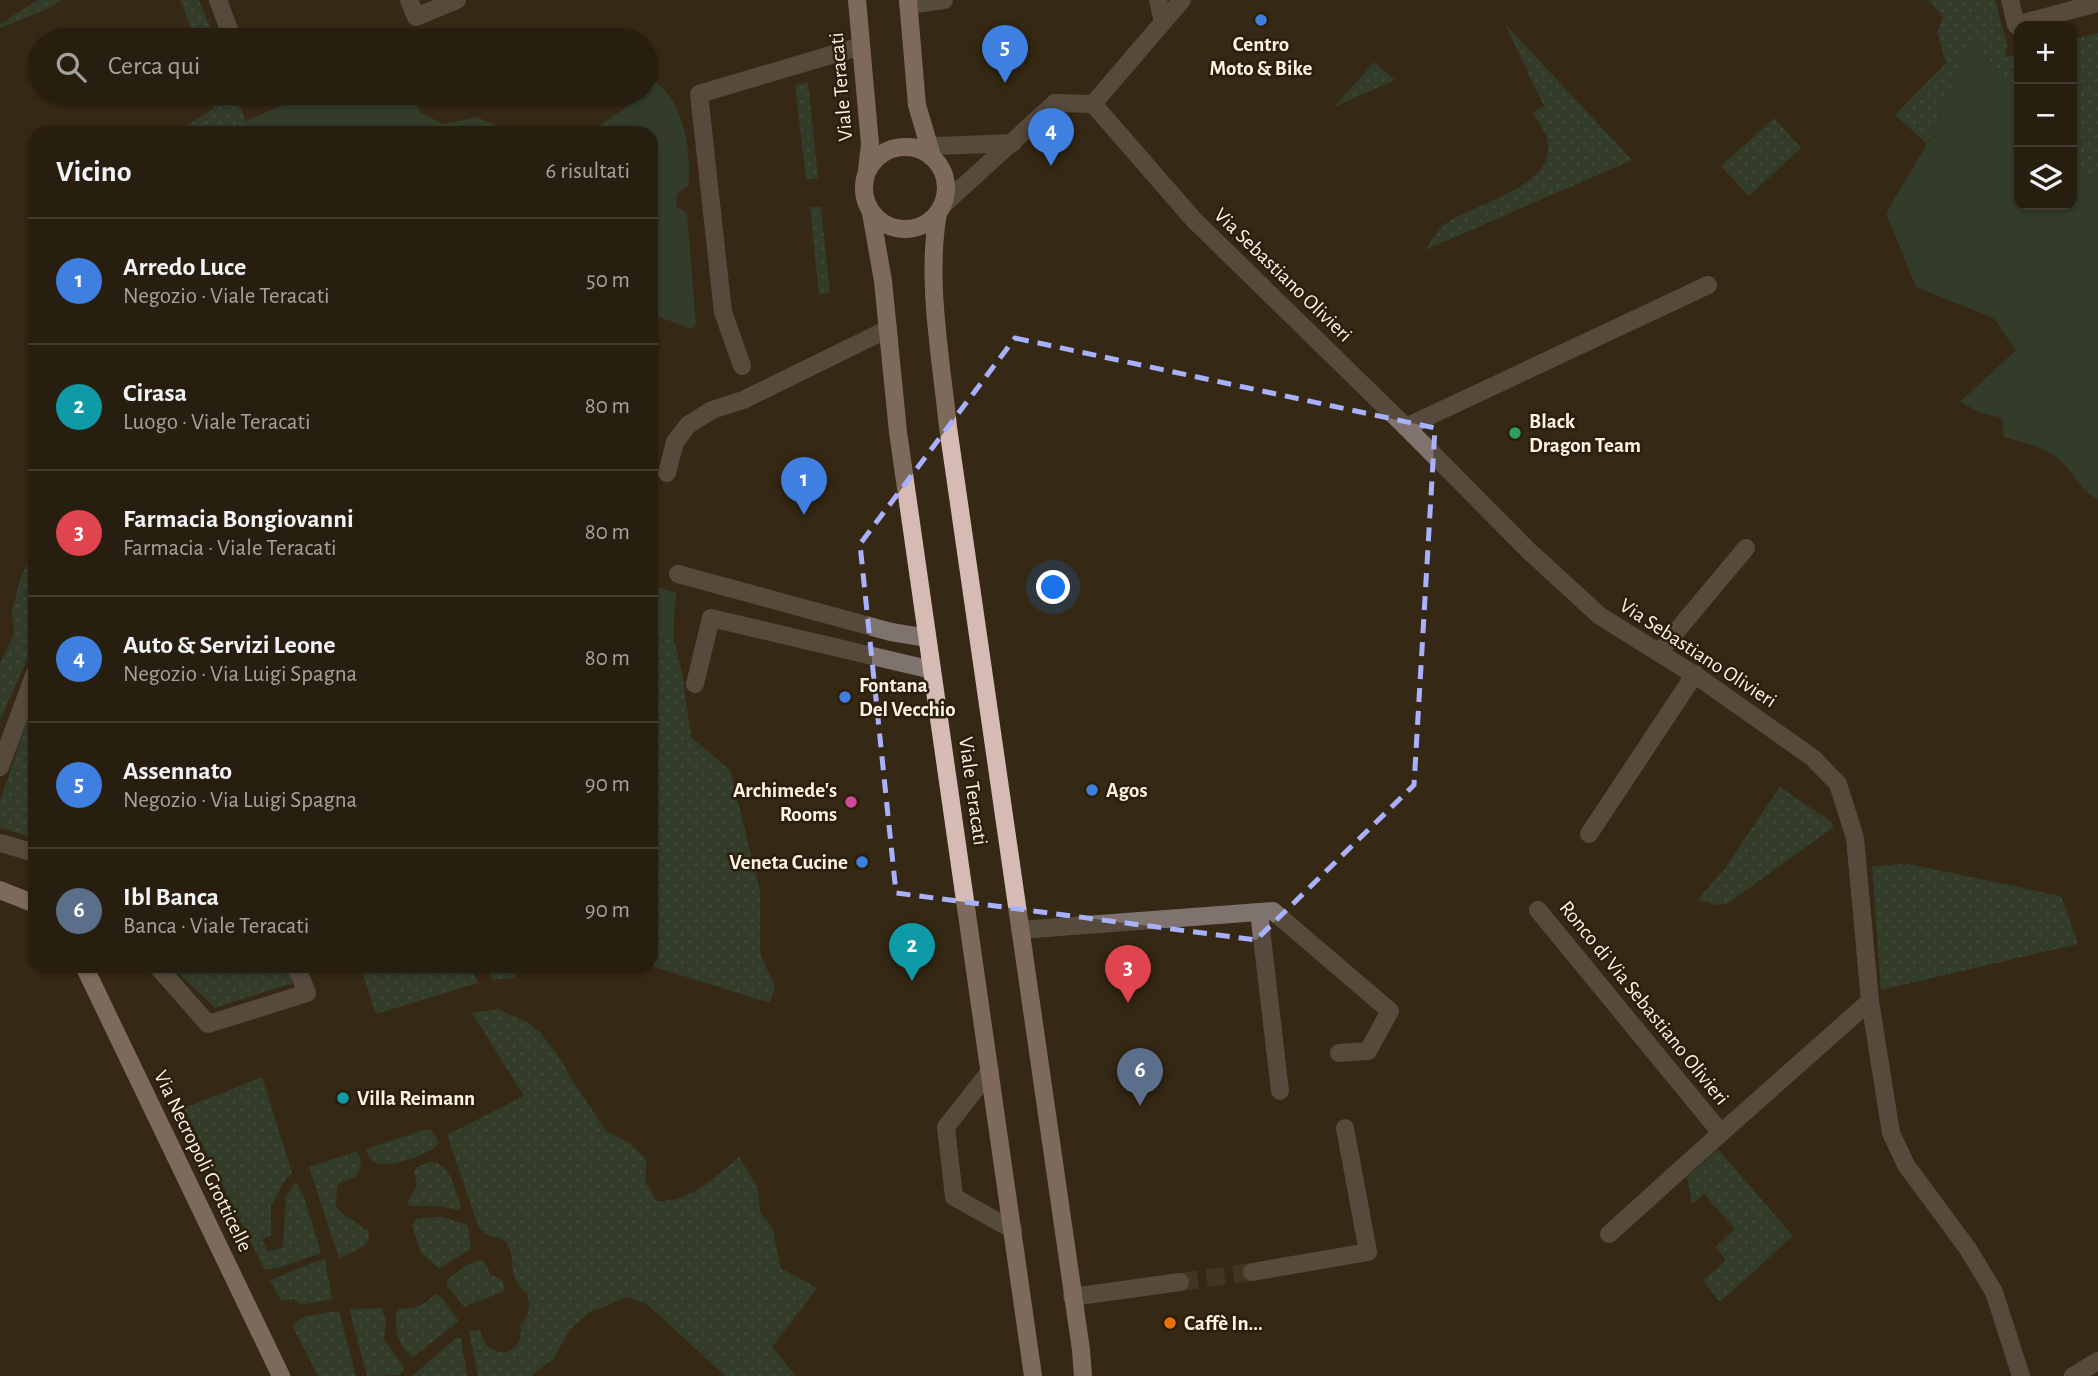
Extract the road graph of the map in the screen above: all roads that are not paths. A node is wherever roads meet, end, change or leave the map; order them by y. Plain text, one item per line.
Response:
1 (218, 0) edge
2 (409, 0) edge
3 (457, 0) edge
4 (857, 0) edge
5 (944, 0) edge
6 (1158, 0) edge
7 (1182, 0) edge
8 (2010, 0) edge
9 (908, 2) edge
10 (2098, 3) edge
11 (1163, 22) junction
12 (228, 28) edge
13 (861, 46) junction
14 (1093, 104) junction
15 (1013, 143) junction
16 (924, 150) junction
17 (867, 170) junction
18 (941, 209) junction
19 (871, 213) junction
20 (1708, 285) dead end
21 (888, 329) junction
22 (742, 366) dead end
23 (1406, 427) junction
24 (667, 473) dead end
25 (1746, 548) dead end
26 (678, 574) dead end
27 (927, 638) junction
28 (1659, 652) junction
29 (932, 670) junction
30 (1695, 674) junction
31 (695, 684) dead end
32 (28, 692) edge
33 (0, 767) edge
34 (1589, 834) dead end
35 (0, 843) edge
36 (28, 851) edge
37 (0, 890) edge
38 (28, 901) edge
39 (1538, 910) dead end
40 (1259, 912) junction
41 (1020, 930) junction
42 (87, 973) edge
43 (163, 973) edge
44 (299, 973) edge
45 (1870, 1001) junction
46 (1339, 1053) dead end
47 (990, 1071) junction
48 (1280, 1091) dead end
49 (1345, 1128) dead end
50 (1721, 1133) junction
51 (1013, 1230) junction
52 (1609, 1234) dead end
53 (1252, 1272) tunnel mouth
54 (1180, 1282) tunnel mouth
55 (1072, 1297) junction
56 (2098, 1360) edge
57 (281, 1376) edge
58 (1033, 1376) edge
59 (1083, 1376) edge
60 (2021, 1376) edge
61 (2073, 1376) edge

1 - 12 street
2 - 3 street
4 - 13 main road, Viale Teracati
5 - 9 street
6 - 11 street
7 - 11 street
8 - 10 street
9 - 16 main road
11 - 14 street
13 - 17 main road, Viale Teracati
13 - 22 street
14 - 15 street
14 - 23 street, Via Sebastiano Olivieri
15 - 16 street
15 - 18 street
16 - 17 main road
16 - 18 main road
17 - 19 main road
18 - 19 main road
18 - 41 main road, Viale Teracati
19 - 21 main road, Viale Teracati
20 - 23 street
21 - 24 street
21 - 27 main road, Viale Teracati
23 - 28 street, Via Sebastiano Olivieri
25 - 28 street
26 - 27 street
27 - 29 main road, Viale Teracati
28 - 30 street, Via Sebastiano Olivieri
29 - 31 street
29 - 47 main road, Viale Teracati
30 - 34 street
30 - 45 street, Via Sebastiano Olivieri
32 - 33 street
35 - 36 street
37 - 38 main road
39 - 50 street, Ronco di Via Sebastiano Olivieri
40 - 41 street
40 - 46 street
40 - 48 street
41 - 55 main road, Viale Teracati
42 - 57 main road, Via Necropoli Grotticelle
43 - 44 street
45 - 50 street, Ronco di Via Sebastiano Olivieri
45 - 60 street, Via Sebastiano Olivieri
47 - 51 main road, Viale Teracati
47 - 51 street
49 - 53 street
50 - 52 street
51 - 58 main road, Viale Teracati
54 - 55 street
55 - 59 main road, Viale Teracati
56 - 61 street

